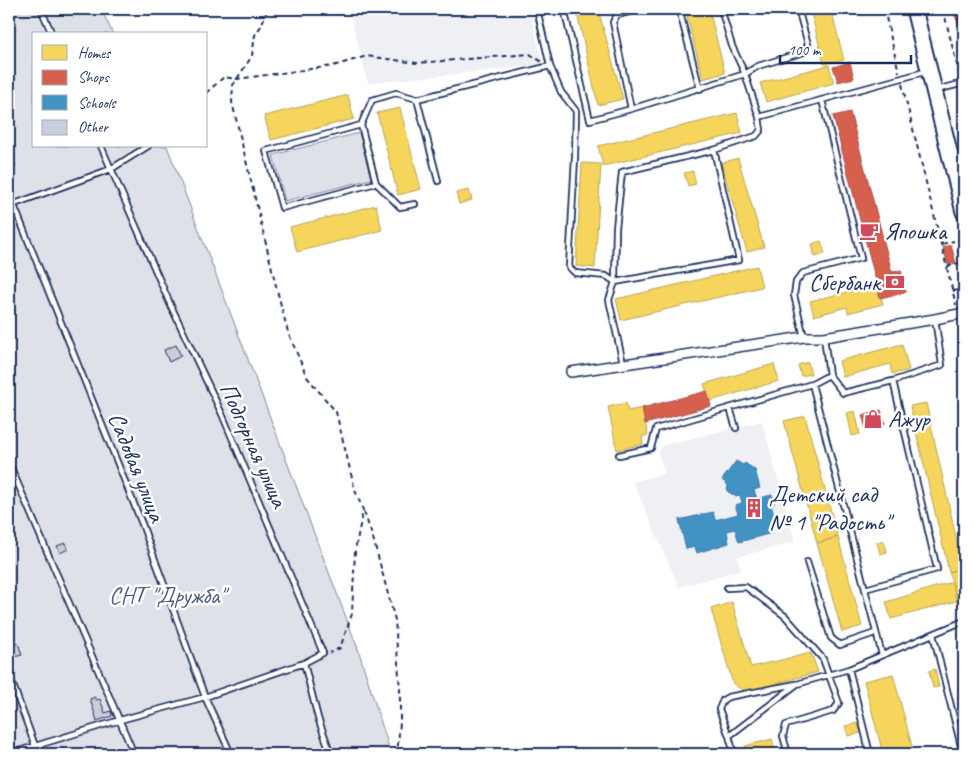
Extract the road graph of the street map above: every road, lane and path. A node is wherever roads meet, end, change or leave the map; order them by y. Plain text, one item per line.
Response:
1 (41, 9) edge
2 (266, 9) edge
3 (537, 9) edge
4 (564, 9) edge
5 (641, 9) edge
6 (679, 9) edge
7 (722, 9) edge
8 (798, 9) edge
9 (884, 9) edge
10 (914, 9) edge
11 (942, 9) edge
12 (51, 32) edge
13 (550, 66) junction
14 (929, 71) junction
15 (744, 74) junction
16 (237, 79) junction
17 (901, 79) junction
18 (963, 83) edge
19 (700, 88) junction
20 (934, 90) junction
21 (208, 91) edge
22 (417, 100) junction
23 (822, 100) junction
24 (631, 109) junction
25 (759, 118) junction
26 (361, 125) junction
27 (102, 148) edge
28 (145, 148) edge
29 (714, 150) junction
30 (111, 169) junction
31 (438, 181) dead end
32 (376, 183) junction
33 (9, 193) edge
34 (414, 204) dead end
35 (11, 205) edge
36 (964, 212) edge
37 (954, 241) dead end
38 (940, 244) junction
39 (964, 250) edge
40 (957, 252) dead end
41 (959, 263) dead end
42 (946, 268) junction
43 (615, 282) junction
44 (964, 289) edge
45 (953, 291) junction
46 (961, 313) edge
47 (935, 319) junction
48 (963, 325) edge
49 (804, 336) junction
50 (824, 337) junction
51 (964, 338) edge
52 (623, 363) junction
53 (571, 372) dead end
54 (829, 375) junction
55 (893, 381) junction
56 (812, 384) junction
57 (730, 408) junction
58 (736, 428) dead end
59 (619, 455) dead end
60 (9, 463) edge
61 (363, 510) junction
62 (807, 562) dead end
63 (728, 588) dead end
64 (865, 589) junction
65 (964, 621) edge
66 (875, 633) junction
67 (933, 634) junction
68 (323, 653) junction
69 (882, 655) junction
70 (304, 663) junction
71 (849, 669) junction
72 (9, 674) edge
73 (830, 675) junction
74 (797, 684) junction
75 (205, 697) junction
76 (120, 720) junction
77 (729, 736) junction
78 (35, 745) junction
79 (9, 754) edge
80 (38, 754) edge
81 (134, 754) edge
82 (231, 754) edge
83 (332, 754) edge
84 (397, 754) edge
85 (734, 754) edge
86 (788, 754) edge
87 (870, 754) edge
88 (963, 754) edge

1 - 12 lane
2 - 16 path
3 - 13 lane
4 - 24 lane
5 - 24 lane
6 - 19 lane
7 - 15 lane
8 - 15 lane
9 - 17 path
10 - 14 main road
11 - 18 path
13 - 16 path
13 - 22 lane
13 - 43 lane
14 - 17 lane
14 - 20 main road
15 - 19 lane
15 - 25 lane
16 - 21 path
16 - 61 path
17 - 23 lane
17 - 38 path
18 - 20 lane
19 - 24 lane
20 - 36 main road
22 - 26 lane
22 - 31 lane
23 - 25 lane
23 - 49 lane
25 - 29 lane
26 - 32 lane
26 - 32 lane
27 - 30 lane, Подгорная улица
28 - 30 lane
29 - 43 lane
29 - 43 lane
30 - 35 lane
30 - 68 lane, Подгорная улица
32 - 34 lane
33 - 35 lane, Садовая улица
35 - 75 lane, Садовая улица
37 - 38 path
38 - 42 path
39 - 40 path
41 - 42 path
42 - 45 path
43 - 52 lane
44 - 45 path
45 - 46 path
46 - 47 street
46 - 48 path
47 - 50 street
47 - 55 lane
48 - 51 path
49 - 50 street
49 - 52 street
50 - 54 lane
52 - 53 street
54 - 55 lane
54 - 56 lane
55 - 64 lane
56 - 57 lane
56 - 64 lane
57 - 58 lane
57 - 59 lane
60 - 76 lane
61 - 68 path
61 - 84 path
62 - 66 lane
63 - 73 lane
64 - 66 lane
65 - 67 lane
66 - 69 lane
67 - 69 lane
67 - 88 lane
68 - 70 lane
69 - 71 lane
70 - 75 lane
70 - 83 lane
71 - 73 lane
71 - 87 lane
72 - 78 lane
73 - 74 lane
73 - 86 lane
74 - 77 lane
74 - 77 lane
75 - 76 lane
75 - 82 lane, Садовая улица
76 - 78 lane
76 - 81 lane
77 - 85 lane
78 - 79 lane
78 - 80 lane

